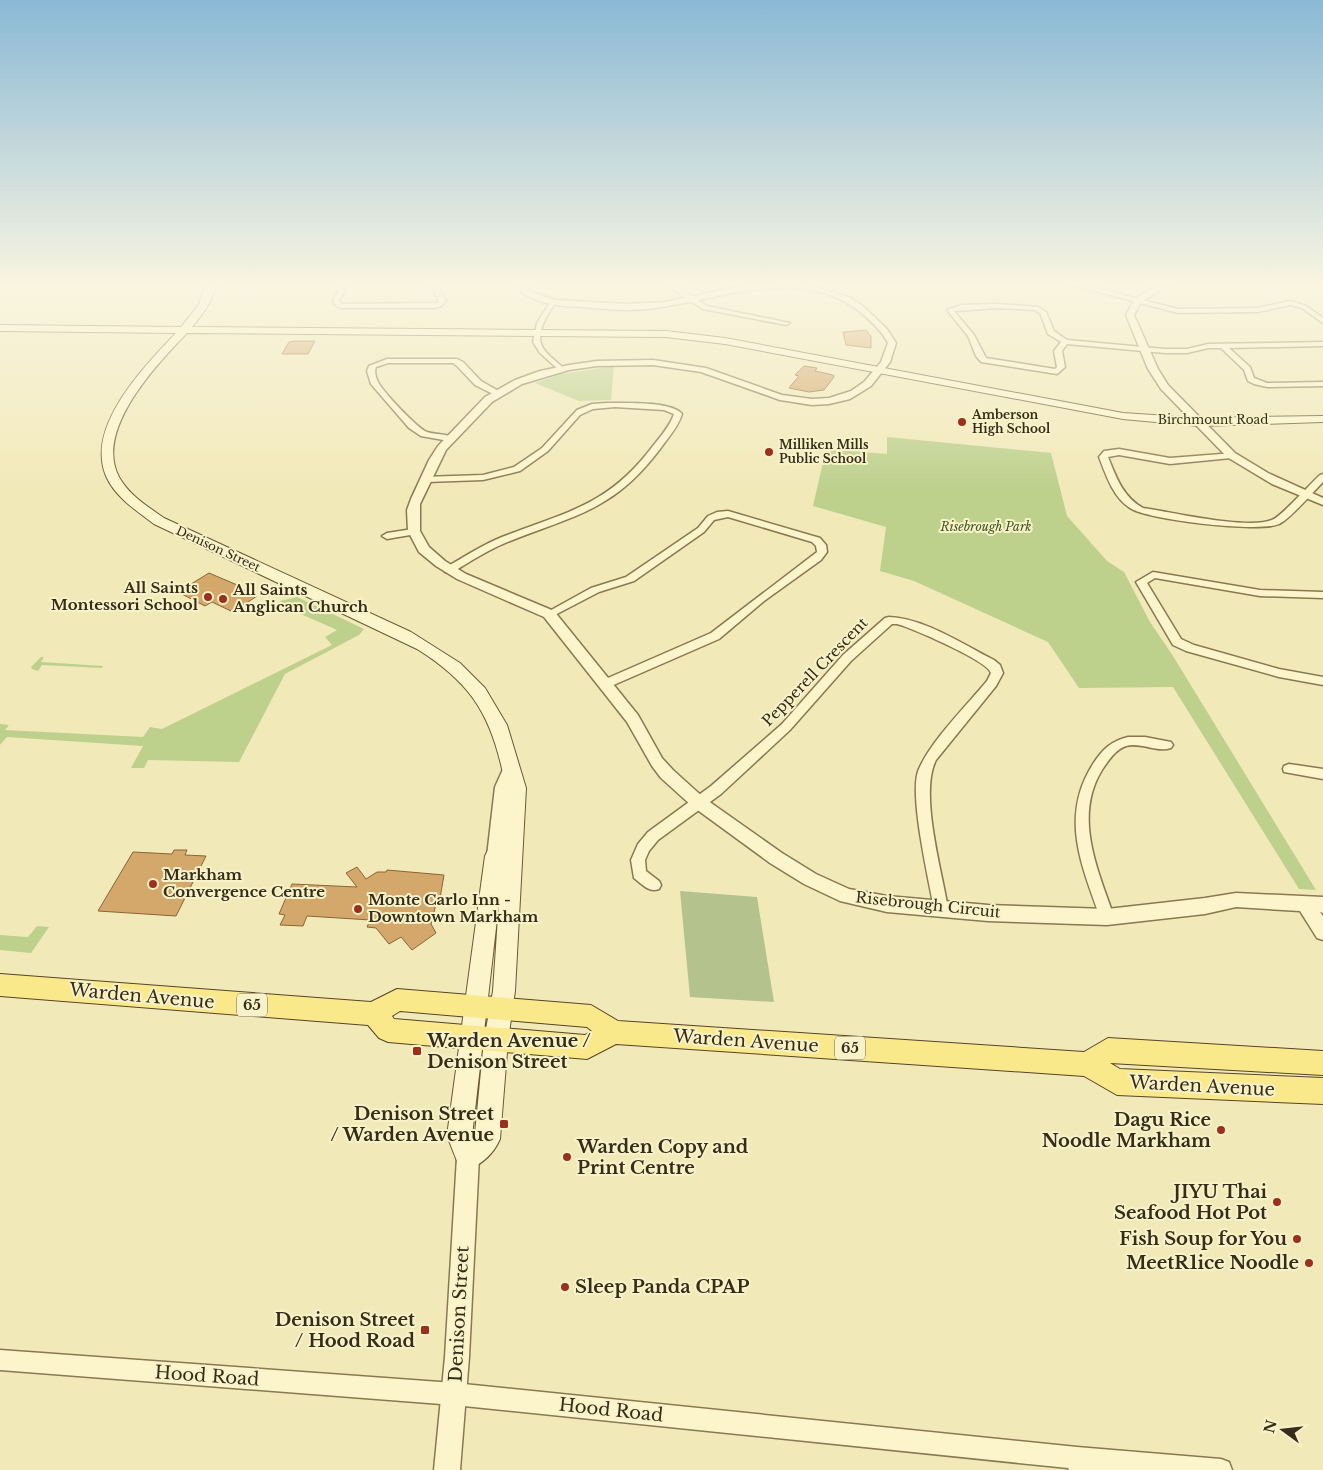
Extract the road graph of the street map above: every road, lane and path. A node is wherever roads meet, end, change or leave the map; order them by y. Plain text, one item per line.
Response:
1 (165, 354) edge
2 (544, 354) edge
3 (788, 354) edge
4 (888, 354) edge
5 (978, 354) edge
6 (1058, 354) edge
7 (1147, 354) edge
8 (1231, 354) edge
9 (560, 370) junction
10 (880, 370) junction
11 (1323, 384) edge
12 (498, 393) junction
13 (1323, 419) edge
14 (1199, 422) junction
15 (449, 438) junction
16 (1231, 455) junction
17 (1323, 478) edge
18 (426, 479) junction
19 (1304, 494) junction
20 (1323, 502) edge
21 (413, 532) junction
22 (387, 536) dead end
23 (449, 570) junction
24 (1323, 595) edge
25 (549, 614) junction
26 (1323, 681) edge
27 (605, 684) junction
28 (1167, 745) dead end
29 (1288, 769) dead end
30 (510, 771) junction
31 (1323, 774) edge
32 (698, 802) junction
33 (496, 856) joint
34 (654, 885) dead end
35 (1315, 905) edge
36 (941, 909) junction
37 (1107, 917) junction
38 (1323, 932) edge
39 (0, 985) edge
40 (475, 1007) junction
41 (502, 1008) junction
42 (374, 1014) junction
43 (614, 1032) junction
44 (471, 1037) junction
45 (496, 1040) junction
46 (1323, 1063) edge
47 (1087, 1064) junction
48 (1323, 1091) edge
49 (468, 1157) junction
50 (0, 1360) edge
51 (454, 1394) junction
52 (1078, 1464) edge
53 (448, 1470) edge
54 (1221, 1470) edge

1 - 30 main road, Denison Street
2 - 9 street
3 - 10 main road, Birchmount Road
4 - 10 street
5 - 6 street
7 - 14 street
8 - 11 street
9 - 10 street
9 - 12 street
10 - 14 main road, Birchmount Road
12 - 15 street
12 - 15 street
13 - 14 main road, Birchmount Road
14 - 16 street
15 - 18 street
16 - 19 street
16 - 19 street
17 - 19 street
18 - 21 street
18 - 23 street
19 - 20 street
21 - 22 street
21 - 23 street, Risebrough Circuit
23 - 25 street, Risebrough Circuit
24 - 26 street
25 - 27 street, Risebrough Circuit
25 - 27 street
27 - 32 street, Risebrough Circuit
28 - 37 street
29 - 31 street
30 - 33 street, Denison Street
30 - 41 main road, Denison Street
32 - 34 street
32 - 36 street, Risebrough Circuit
32 - 36 street, Pepperell Crescent
33 - 40 main road, Denison Street
35 - 37 street, Risebrough Circuit
35 - 38 street
36 - 37 street, Risebrough Circuit
39 - 42 main road, Warden Avenue / 65
40 - 41 main road
40 - 42 main road
40 - 44 main road, Denison Street
41 - 43 main road
41 - 45 main road, Denison Street
42 - 44 main road
43 - 45 main road
43 - 47 main road, Warden Avenue / 65
44 - 45 main road
44 - 49 main road, Denison Street
45 - 49 main road, Denison Street
46 - 47 main road, Warden Avenue
47 - 48 main road, Warden Avenue / 65
49 - 51 street, Denison Street
50 - 51 street, Hood Road
51 - 52 street, Hood Road
51 - 53 street, Denison Street
52 - 54 street, Hood Road

